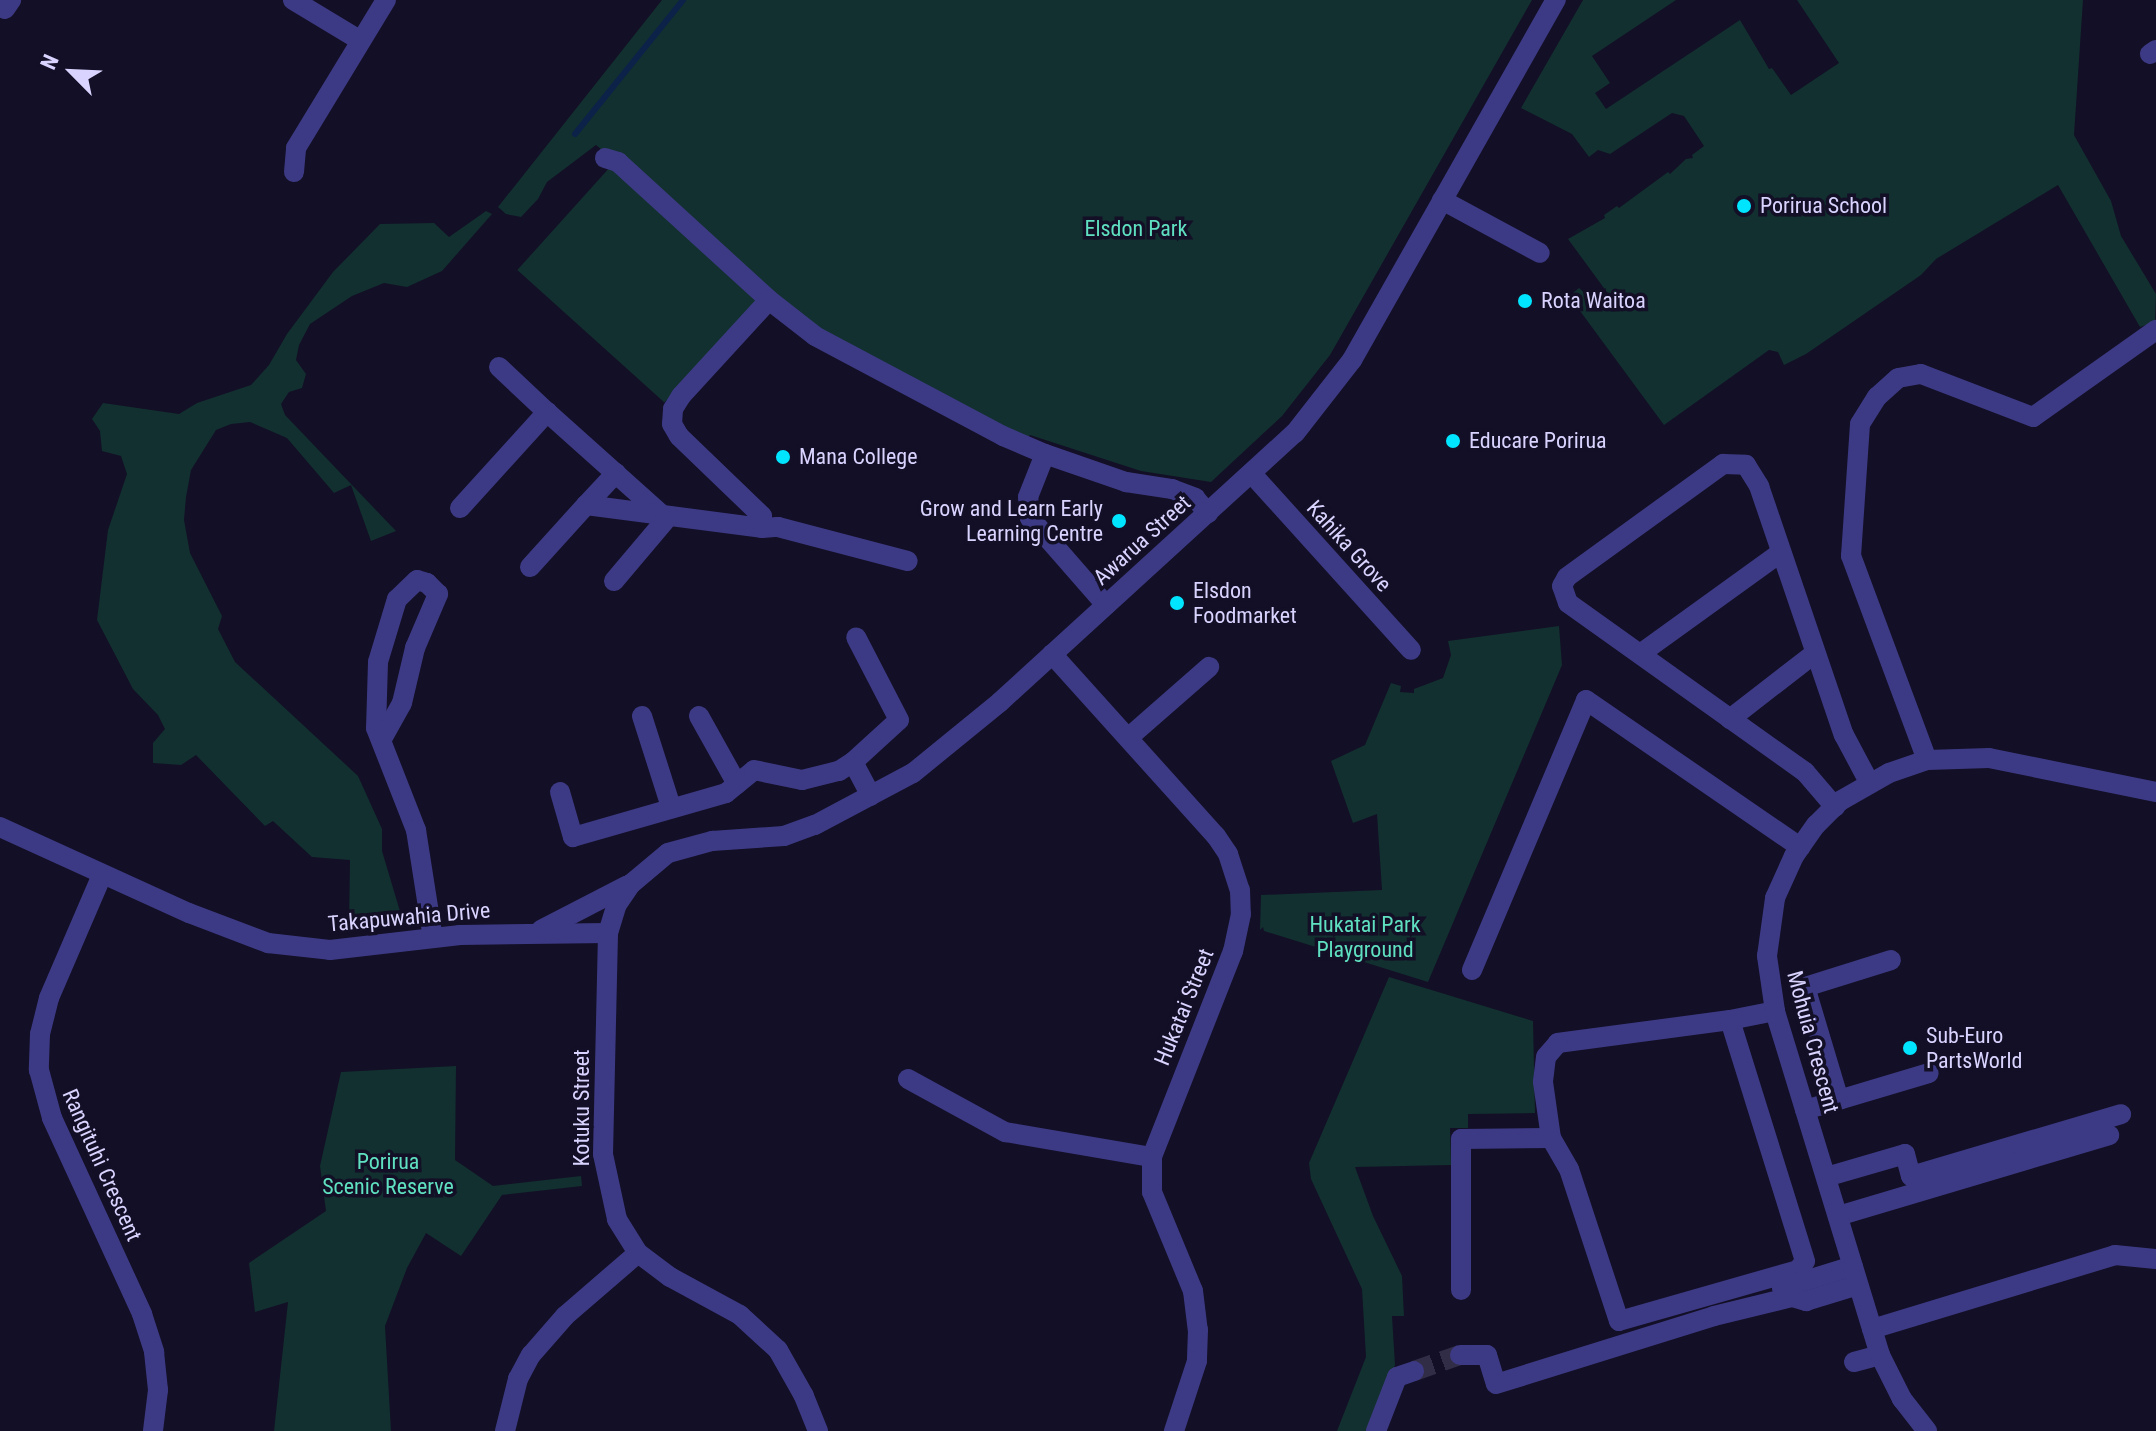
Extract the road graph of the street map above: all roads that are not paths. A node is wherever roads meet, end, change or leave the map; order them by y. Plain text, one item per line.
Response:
1 (293, 0) edge
2 (386, 0) edge
3 (1556, 0) edge
4 (361, 41) junction
5 (605, 158) dead end
6 (294, 172) dead end
7 (1442, 200) junction
8 (1540, 253) dead end
9 (769, 300) junction
10 (2156, 330) edge
11 (499, 367) dead end
12 (547, 412) junction
13 (1045, 454) junction
14 (616, 473) junction
15 (1252, 474) junction
16 (586, 505) junction
17 (460, 508) dead end
18 (1208, 513) junction
19 (666, 515) junction
20 (762, 528) junction
21 (1780, 553) junction
22 (908, 561) dead end
23 (530, 567) dead end
24 (614, 581) dead end
25 (1106, 605) junction
26 (856, 637) dead end
27 (1411, 650) dead end
28 (1815, 653) junction
29 (1052, 654) junction
30 (1640, 654) junction
31 (1209, 667) dead end
32 (642, 716) dead end
33 (699, 716) dead end
34 (1730, 719) junction
35 (1128, 738) junction
36 (382, 739) junction
37 (1927, 760) junction
38 (853, 762) junction
39 (1869, 782) junction
40 (737, 784) junction
41 (560, 792) dead end
42 (2156, 792) edge
43 (871, 796) junction
44 (671, 807) junction
45 (1835, 807) junction
46 (0, 827) edge
47 (1800, 847) junction
48 (102, 875) junction
49 (631, 884) junction
50 (537, 932) junction
51 (608, 933) junction
52 (433, 938) junction
53 (1891, 960) dead end
54 (1472, 970) dead end
55 (1812, 1011) junction
56 (1776, 1016) junction
57 (1738, 1019) junction
58 (1929, 1073) dead end
59 (908, 1079) dead end
60 (1839, 1100) junction
61 (1805, 1110) junction
62 (2121, 1114) dead end
63 (2109, 1135) dead end
64 (1551, 1138) junction
65 (1152, 1157) junction
66 (1826, 1177) junction
67 (1838, 1216) junction
68 (638, 1253) junction
69 (2156, 1259) edge
70 (1856, 1276) junction
71 (1766, 1280) junction
72 (1461, 1290) dead end
73 (1652, 1312) junction
74 (1706, 1318) junction
75 (1872, 1329) junction
76 (1460, 1355) tunnel mouth
77 (1880, 1355) junction
78 (1854, 1362) dead end
79 (1414, 1371) tunnel mouth
80 (153, 1431) edge
81 (505, 1431) edge
82 (818, 1431) edge
83 (1174, 1431) edge
84 (1376, 1431) edge
85 (1927, 1431) edge

1 - 4 street
2 - 4 street
3 - 7 street, Awarua Street
4 - 6 street
5 - 9 street
7 - 8 street
7 - 15 street, Awarua Street
9 - 13 street
9 - 20 street
10 - 37 street
11 - 12 street
12 - 14 street
12 - 17 street
13 - 18 street
13 - 25 street
14 - 16 street
14 - 19 street
15 - 18 street, Awarua Street
15 - 27 street, Kahika Grove
16 - 19 street
16 - 23 street
18 - 25 street, Awarua Street
19 - 20 street
19 - 24 street
20 - 22 street
21 - 28 street
21 - 30 street
21 - 30 street
25 - 29 street, Awarua Street
26 - 38 street
28 - 34 street
28 - 39 street
29 - 35 street, Hukatai Street
29 - 43 street, Awarua Street
30 - 34 street
31 - 35 street
32 - 44 street
33 - 40 street
34 - 45 street
35 - 65 street, Hukatai Street
36 - 36 street
36 - 52 street
37 - 39 street, Mohuia Crescent
37 - 42 street, Mohuia Crescent
38 - 40 street
38 - 43 street
39 - 45 street, Mohuia Crescent
40 - 44 street
41 - 44 street
43 - 49 street, Awarua Street
45 - 47 street, Mohuia Crescent
46 - 48 street, Takapuwahia Drive
47 - 54 street
47 - 56 street, Mohuia Crescent
48 - 52 street, Takapuwahia Drive
48 - 80 street, Rangituhi Crescent
49 - 50 street
49 - 51 street, Awarua Street
50 - 51 street, Takapuwahia Drive
50 - 52 street, Takapuwahia Drive
51 - 68 street, Kotuku Street
53 - 55 street
55 - 56 street
55 - 60 street
56 - 57 street
56 - 61 street, Mohuia Crescent
57 - 64 street
57 - 71 street
58 - 60 street
59 - 65 street
60 - 61 street
61 - 66 street, Mohuia Crescent
62 - 66 street
63 - 67 street
64 - 72 street
64 - 73 street
65 - 83 street, Hukatai Street
66 - 67 street, Mohuia Crescent
67 - 70 street, Mohuia Crescent
68 - 81 street
68 - 82 street, Kotuku Street
69 - 75 street
70 - 71 street
70 - 74 street
70 - 75 street, Mohuia Crescent
71 - 73 street
73 - 74 street
74 - 76 street
75 - 77 street, Mohuia Crescent
77 - 78 street
77 - 85 street, Mohuia Crescent
79 - 84 street

